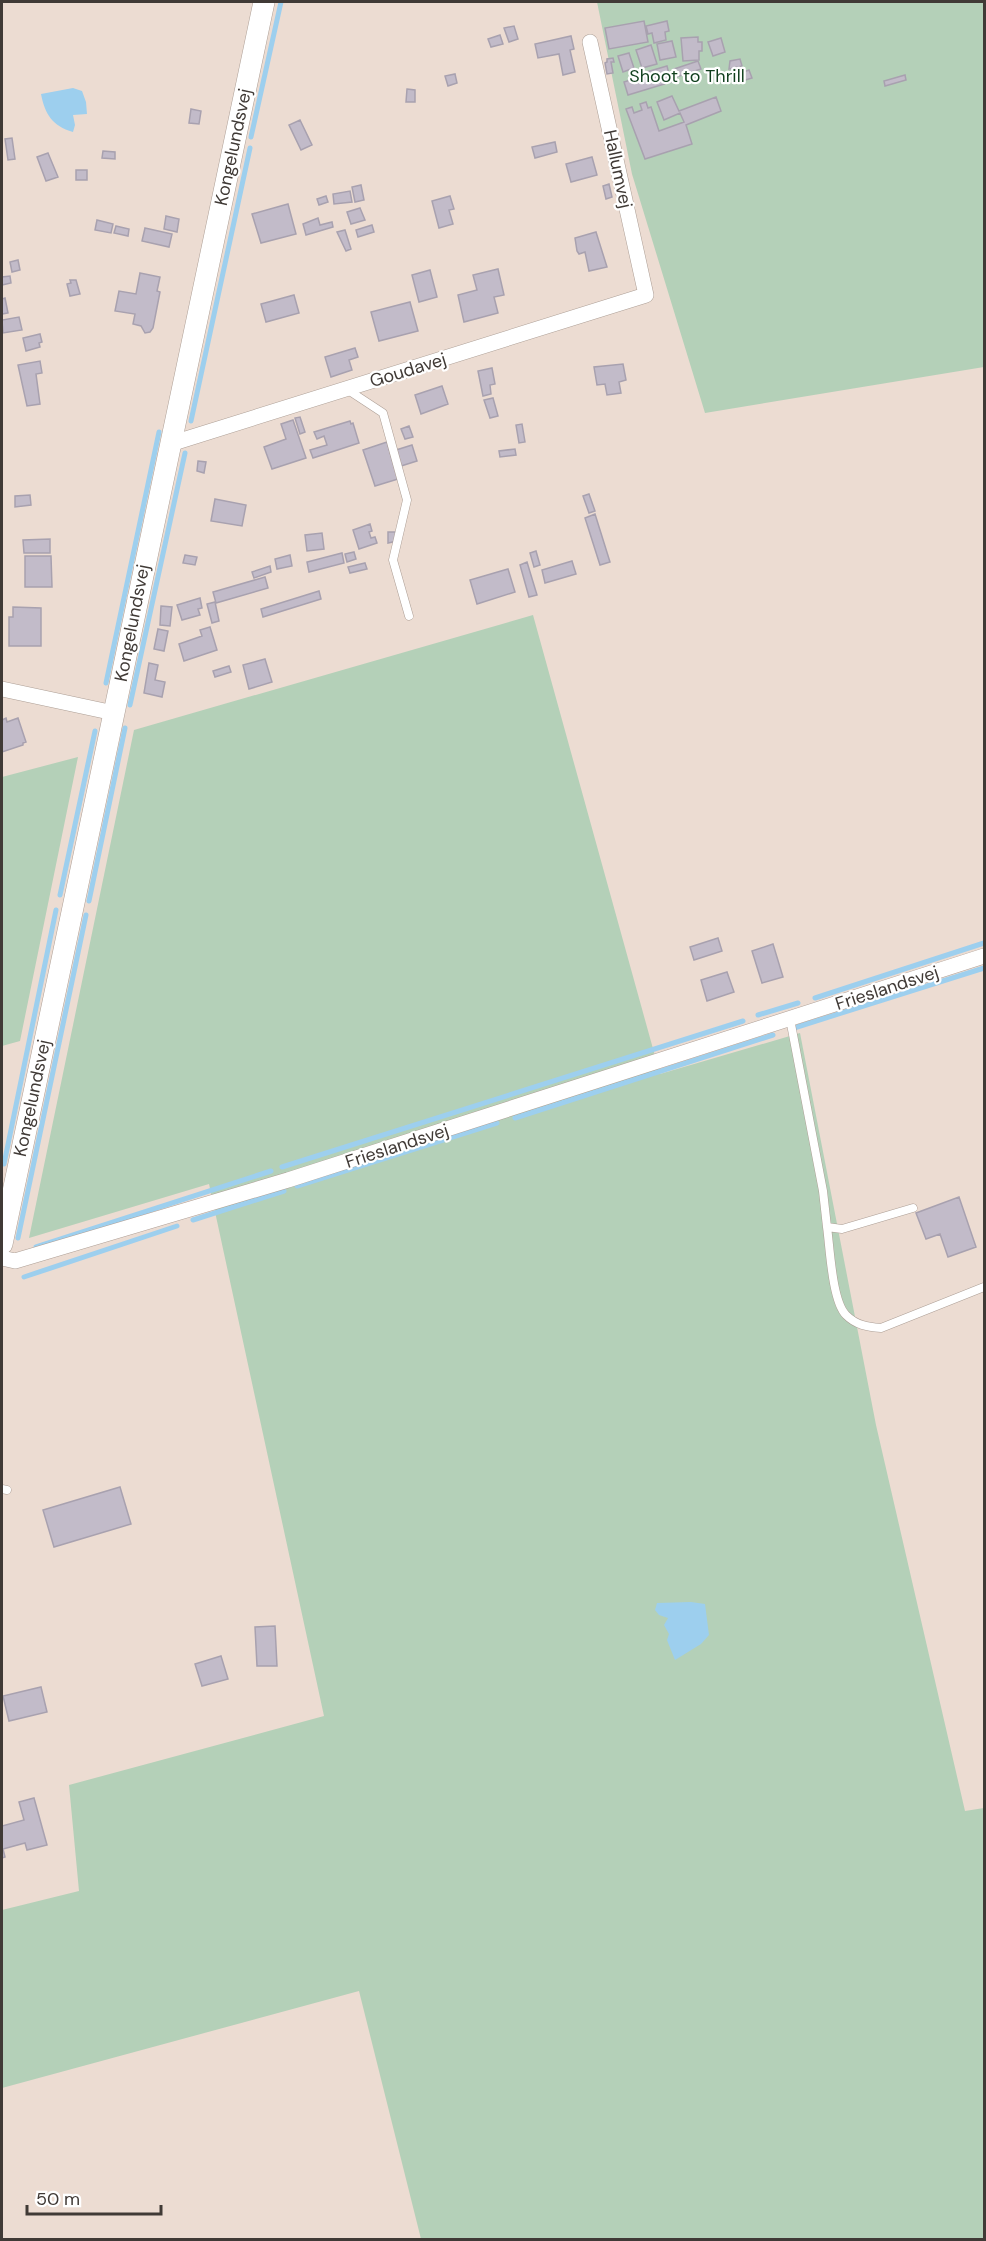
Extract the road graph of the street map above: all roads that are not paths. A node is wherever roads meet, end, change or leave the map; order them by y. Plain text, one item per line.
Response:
1 (264, 2) edge
2 (590, 42) dead end
3 (646, 296) joint
4 (347, 389) junction
5 (170, 444) junction
6 (409, 616) dead end
7 (2, 689) edge
8 (114, 713) junction
9 (984, 956) edge
10 (790, 1019) junction
11 (913, 1208) dead end
12 (827, 1227) junction
13 (2, 1244) edge
14 (2, 1258) edge
15 (984, 1287) edge

1 - 5 street, Kongelundsvej
2 - 3 street, Hallumvej
3 - 4 street, Goudavej
4 - 5 street, Goudavej
4 - 6 lane
5 - 8 street, Kongelundsvej
7 - 8 street
8 - 13 street, Kongelundsvej
9 - 10 street, Frieslandsvej
10 - 12 lane
10 - 14 street, Frieslandsvej
11 - 12 lane
12 - 15 lane

